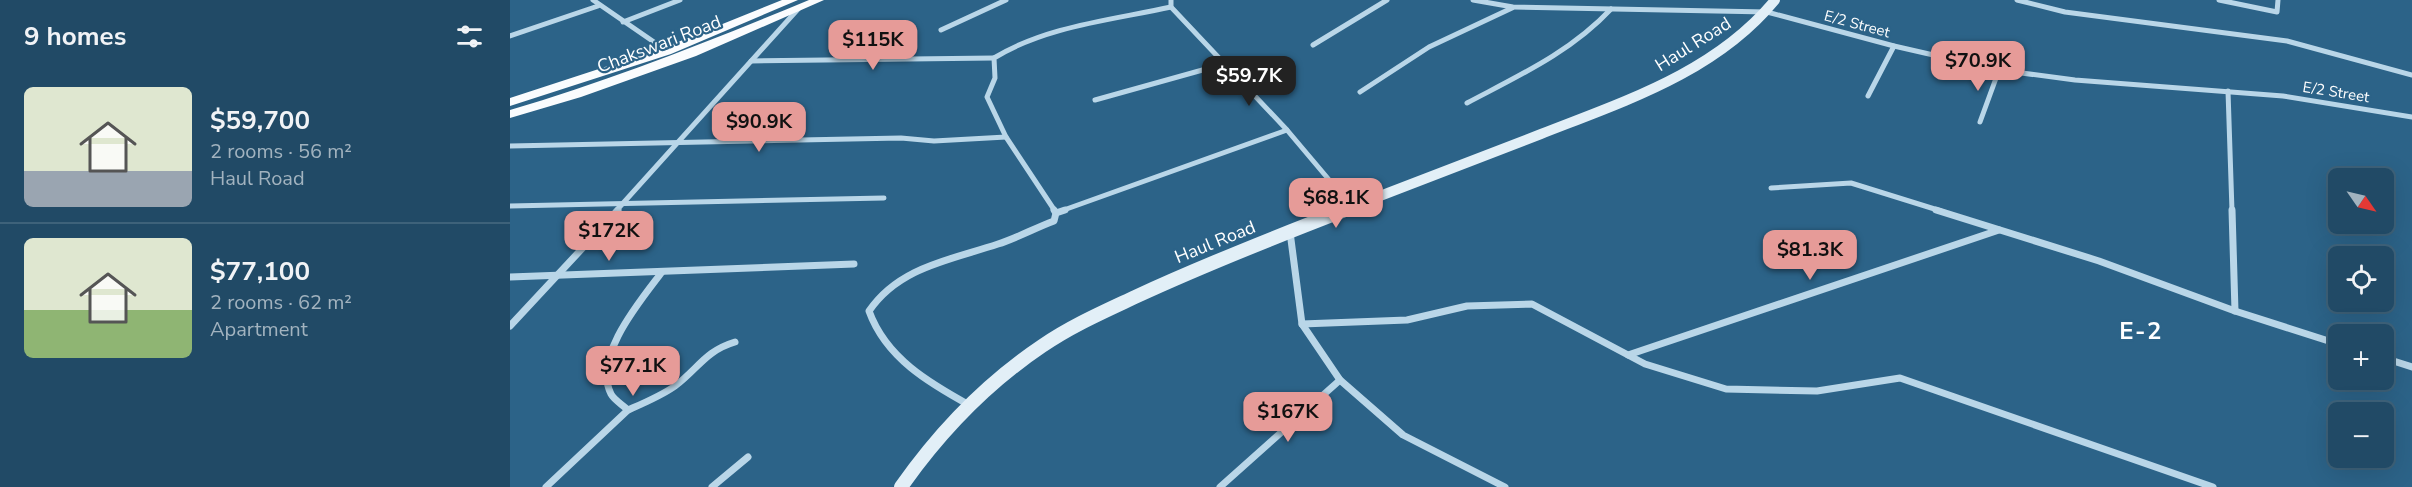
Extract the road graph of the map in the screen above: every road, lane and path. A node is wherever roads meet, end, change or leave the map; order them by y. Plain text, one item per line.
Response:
1 (593, 0) edge
2 (680, 0) edge
3 (818, 0) edge
4 (1006, 0) edge
5 (1171, 0) edge
6 (1387, 0) edge
7 (1473, 0) edge
8 (1775, 0) edge
9 (2017, 0) edge
10 (2219, 0) edge
11 (2278, 0) edge
12 (796, 4) edge
13 (598, 6) junction
14 (1171, 7) junction
15 (1513, 8) junction
16 (1611, 9) junction
17 (1767, 12) junction
18 (623, 22) junction
19 (941, 30) dead end
20 (510, 36) edge
21 (1313, 45) dead end
22 (1894, 46) junction
23 (667, 51) junction
24 (994, 58) junction
25 (751, 61) junction
26 (1224, 64) junction
27 (1999, 70) junction
28 (2412, 75) edge
29 (1360, 92) dead end
30 (2228, 92) junction
31 (1868, 96) dead end
32 (1095, 100) dead end
33 (510, 102) edge
34 (1467, 103) dead end
35 (510, 114) edge
36 (2412, 117) edge
37 (1980, 122) dead end
38 (1287, 130) junction
39 (1006, 137) junction
40 (676, 143) junction
41 (510, 146) edge
42 (1771, 188) dead end
43 (884, 198) dead end
44 (623, 205) junction
45 (510, 206) edge
46 (1352, 207) junction
47 (1056, 213) junction
48 (1999, 230) junction
49 (1290, 232) junction
50 (854, 264) dead end
51 (662, 272) junction
52 (558, 276) junction
53 (510, 277) edge
54 (2235, 311) junction
55 (1302, 324) junction
56 (510, 326) edge
57 (2328, 341) edge
58 (735, 342) dead end
59 (1628, 355) junction
60 (2394, 361) edge
61 (2412, 367) edge
62 (1340, 380) junction
63 (971, 406) junction
64 (628, 410) junction
65 (748, 457) dead end
66 (546, 487) edge
67 (712, 487) edge
68 (901, 487) edge
69 (1220, 487) edge
70 (1505, 487) edge
71 (2213, 487) edge

1 - 13 street
2 - 18 street
3 - 12 main road, Chakswari Road
4 - 19 street
5 - 14 street
6 - 21 street
7 - 15 street, E/2 Street
8 - 17 main road, Haul Road
9 - 28 street
10 - 11 street
12 - 23 main road, Chakswari Road
12 - 25 street
12 - 35 main road, Chakswari Road
13 - 18 street
13 - 20 street
14 - 24 street
14 - 26 street
15 - 16 street, E/2 Street
15 - 29 street
16 - 17 street, E/2 Street
16 - 34 street
17 - 22 street, E/2 Street
17 - 46 main road, Haul Road
18 - 23 street
22 - 27 street, E/2 Street
22 - 31 street
23 - 33 main road, Chakswari Road
24 - 25 street
24 - 39 street
25 - 40 street
26 - 32 street
26 - 38 street
27 - 30 street, E/2 Street
27 - 37 street
30 - 36 street, E/2 Street
30 - 54 street
38 - 46 street
38 - 47 street
39 - 40 street
39 - 47 street
40 - 41 street
40 - 44 street
42 - 48 street
43 - 44 street
44 - 45 street
44 - 52 street
46 - 49 main road, Haul Road
47 - 63 street
48 - 54 street
48 - 59 street
49 - 55 street
49 - 63 main road, Haul Road
50 - 51 street
51 - 52 street
51 - 64 street
52 - 53 street
52 - 56 street
54 - 57 street
55 - 59 street
55 - 62 street
58 - 64 street
59 - 71 street
60 - 61 street
62 - 69 street
62 - 70 street
63 - 68 main road, Haul Road
64 - 66 street
65 - 67 street

